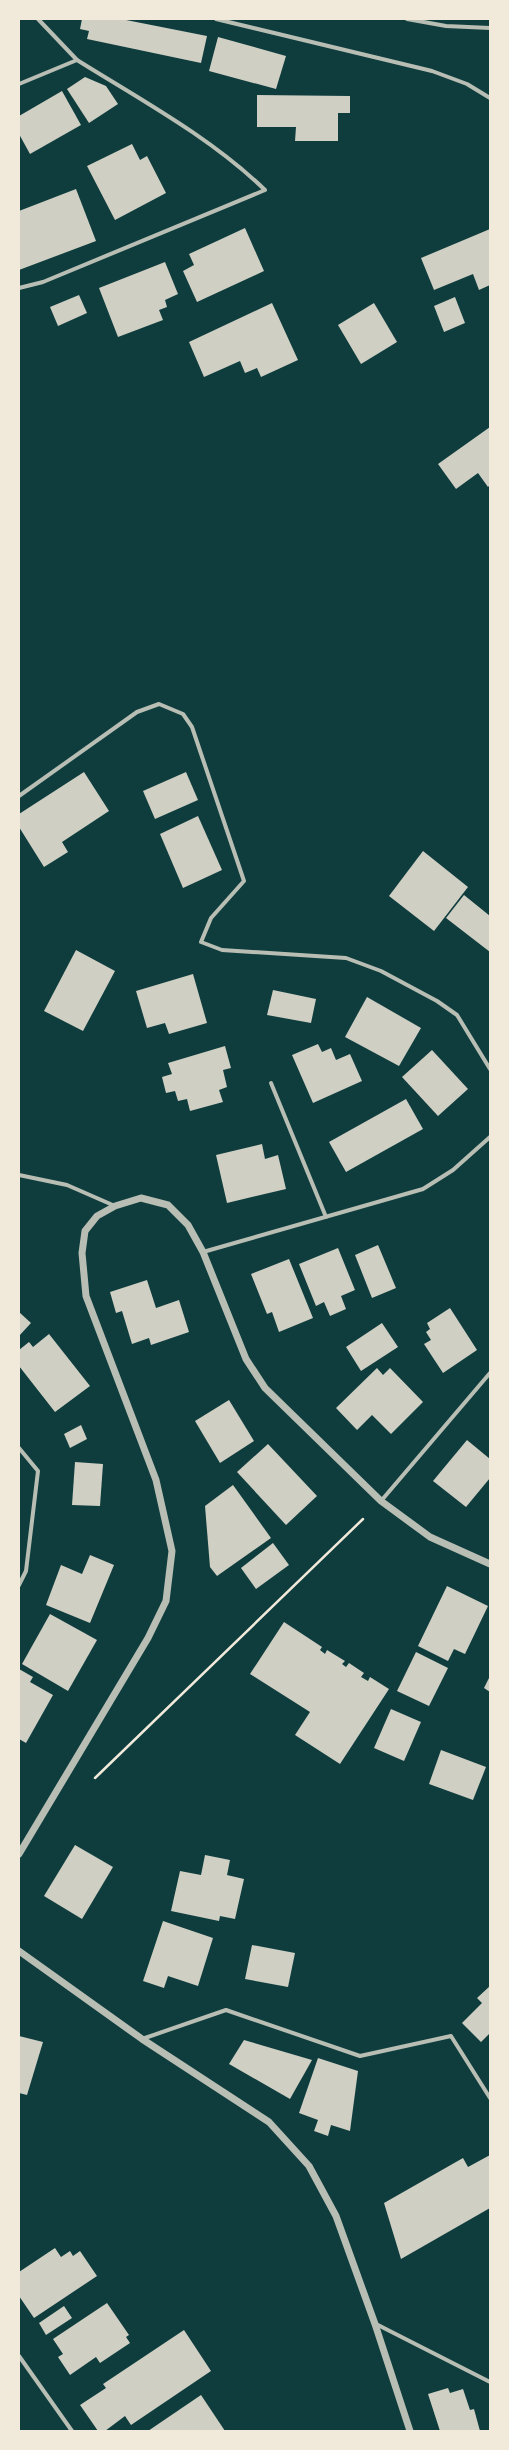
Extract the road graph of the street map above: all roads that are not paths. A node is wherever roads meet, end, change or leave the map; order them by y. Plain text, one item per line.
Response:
1 (38, 19) edge
2 (216, 19) edge
3 (407, 19) edge
4 (490, 28) edge
5 (77, 60) junction
6 (19, 84) edge
7 (490, 98) edge
8 (19, 288) edge
9 (19, 796) edge
10 (490, 1069) edge
11 (271, 1084) dead end
12 (490, 1136) edge
13 (19, 1175) edge
14 (115, 1206) junction
15 (326, 1217) junction
16 (203, 1252) junction
17 (490, 1373) edge
18 (19, 1448) edge
19 (382, 1501) junction
20 (490, 1564) edge
21 (19, 1585) edge
22 (19, 1854) edge
23 (19, 1951) edge
24 (142, 2039) junction
25 (490, 2098) edge
26 (375, 2324) junction
27 (19, 2356) edge
28 (490, 2382) edge
29 (72, 2431) edge
30 (410, 2431) edge

1 - 5 street
2 - 7 street
3 - 4 street
5 - 6 street
5 - 8 street
9 - 10 street
11 - 15 street
12 - 15 street
13 - 14 street
14 - 16 street
14 - 22 street
15 - 16 street
16 - 19 street
17 - 19 street
18 - 21 street
19 - 20 street
23 - 24 street
24 - 25 street
24 - 26 street
26 - 28 street
26 - 30 street
27 - 29 street

